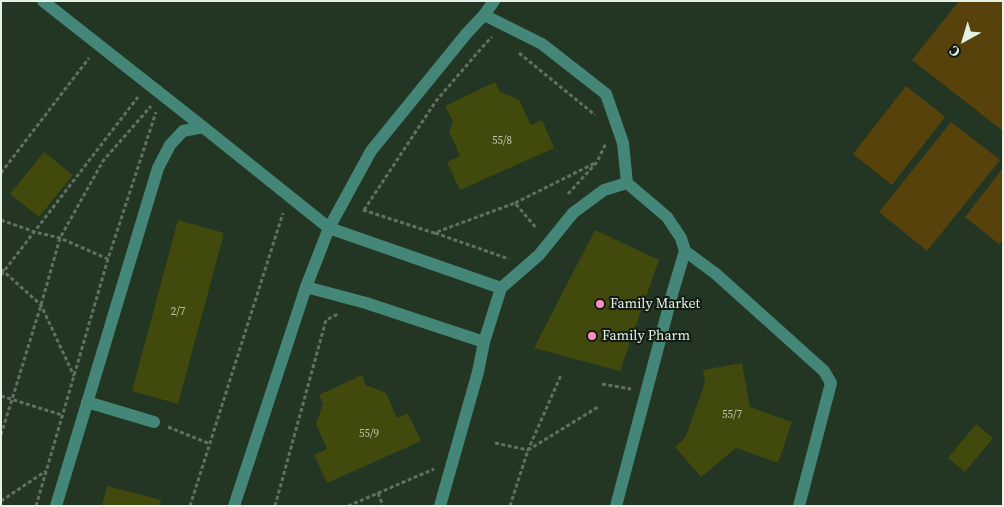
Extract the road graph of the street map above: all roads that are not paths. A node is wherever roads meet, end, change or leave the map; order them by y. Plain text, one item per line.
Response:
1 (43, 1) edge
2 (494, 1) edge
3 (484, 15) junction
4 (203, 127) junction
5 (627, 184) junction
6 (329, 228) junction
7 (685, 251) junction
8 (306, 287) junction
9 (501, 288) junction
10 (484, 342) junction
11 (87, 402) junction
12 (154, 422) road end
13 (56, 506) edge
14 (234, 506) edge
15 (440, 506) edge
16 (616, 506) edge
17 (799, 506) edge

1 - 4 lane
2 - 3 lane
3 - 5 lane
3 - 6 lane
4 - 6 lane
4 - 11 lane
5 - 7 lane
5 - 9 lane
6 - 8 lane
6 - 9 lane
7 - 16 lane
7 - 17 lane
8 - 10 lane
8 - 14 lane
9 - 10 lane
10 - 15 lane
11 - 12 lane
11 - 13 lane

